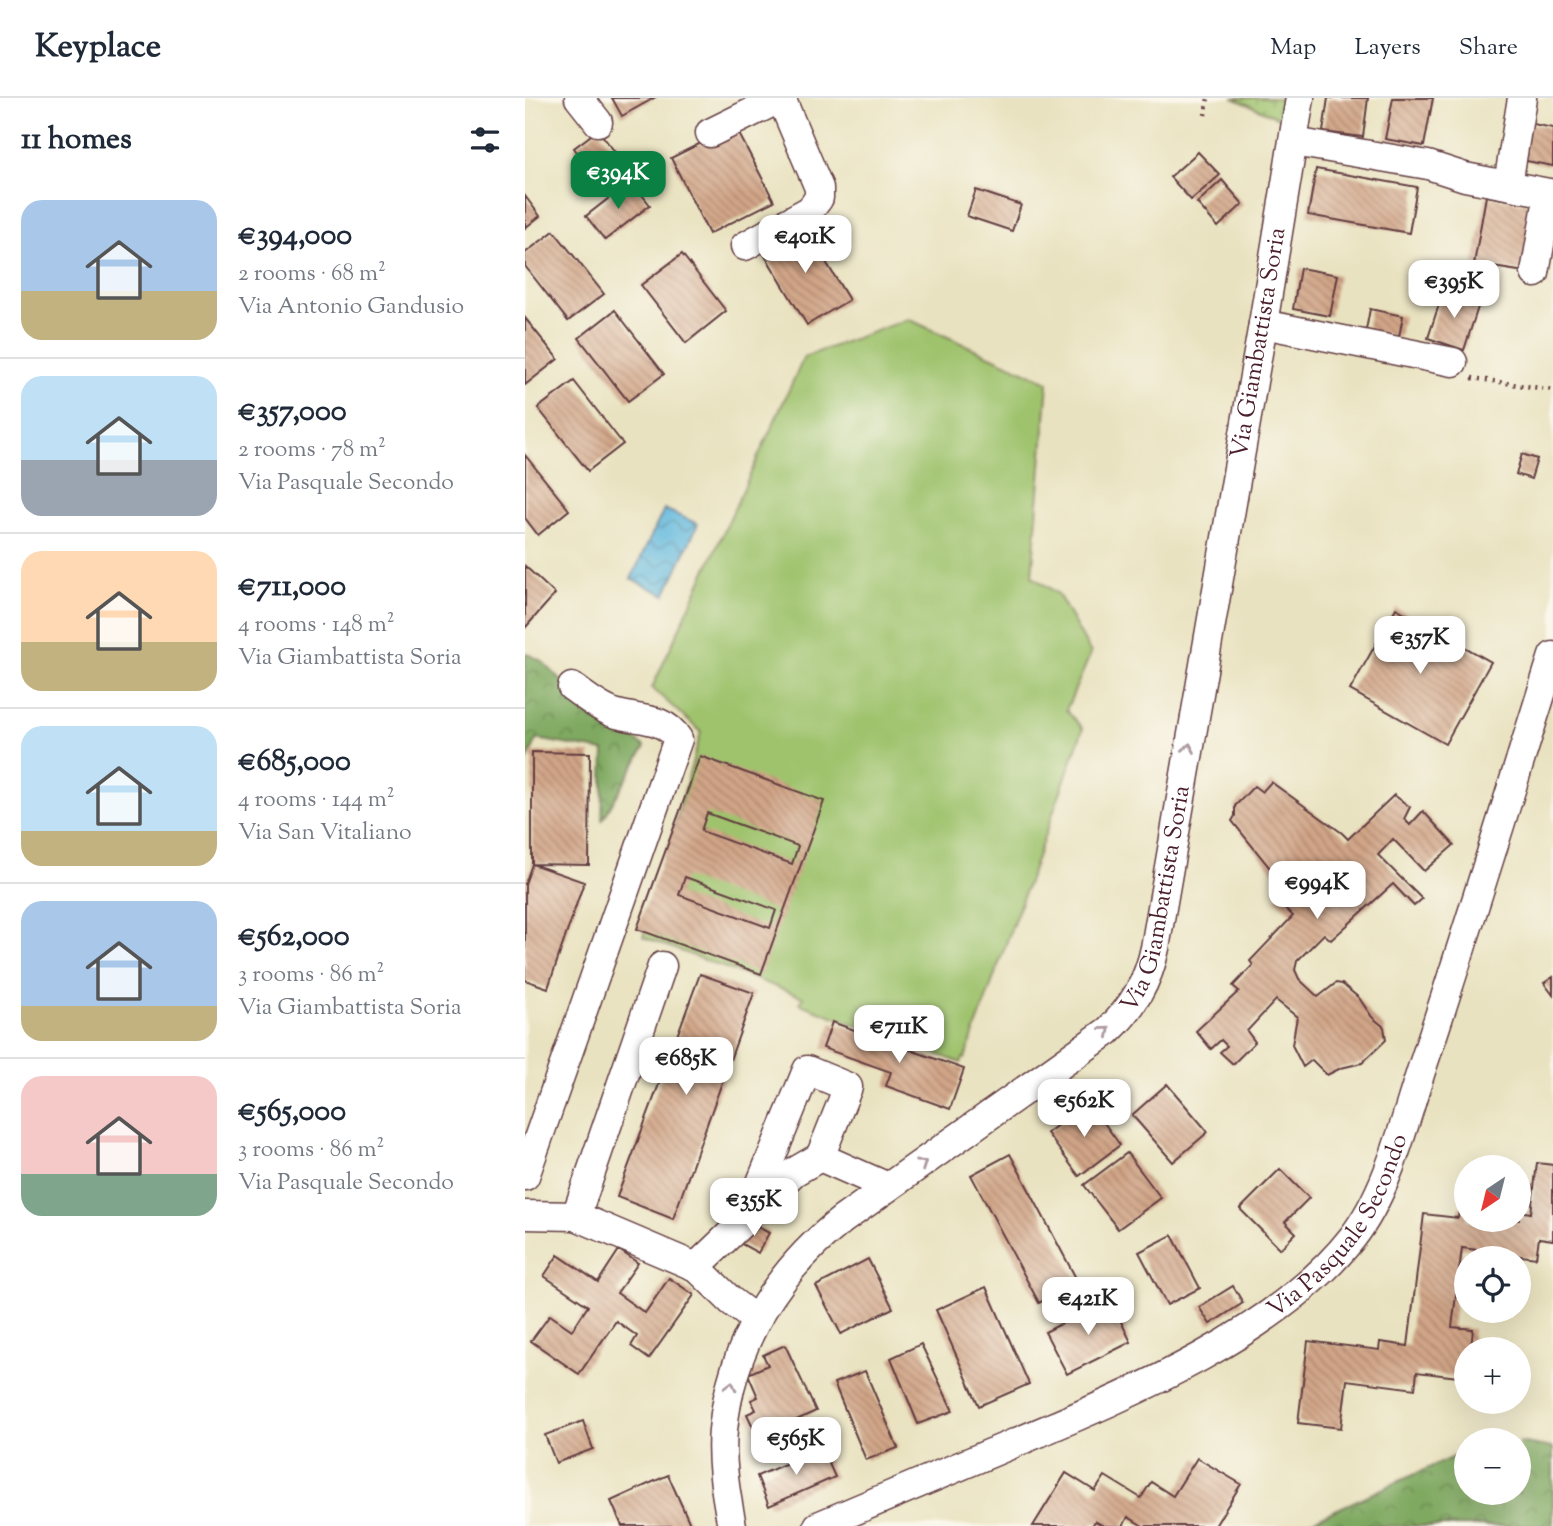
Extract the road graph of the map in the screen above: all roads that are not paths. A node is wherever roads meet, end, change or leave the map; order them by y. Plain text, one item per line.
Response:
1 (579, 98) edge
2 (781, 98) edge
3 (1300, 98) edge
4 (1521, 98) edge
5 (598, 122) dead end
6 (710, 133) dead end
7 (1294, 142) junction
8 (1429, 165) junction
9 (1510, 172) junction
10 (1553, 180) edge
11 (745, 246) dead end
12 (1535, 273) dead end
13 (1263, 324) junction
14 (1461, 370) road end
15 (1553, 656) edge
16 (572, 687) dead end
17 (662, 966) dead end
18 (820, 1157) junction
19 (525, 1176) edge
20 (888, 1187) junction
21 (525, 1215) edge
22 (576, 1216) junction
23 (746, 1219) junction
24 (695, 1267) junction
25 (756, 1320) junction
26 (732, 1526) edge
27 (818, 1526) edge

1 - 5 street
2 - 6 street
2 - 11 street
3 - 7 street, Via Giambattista Soria
4 - 9 street
7 - 8 street
7 - 13 street, Via Giambattista Soria
8 - 9 street
8 - 12 street
9 - 10 street
13 - 14 street
20 -> 13 street, Via Giambattista Soria
15 - 27 street, Via Pasquale Secondo
16 - 19 street
17 - 22 street
18 - 20 street
18 - 23 street
18 - 23 street
20 - 25 street, Via Giambattista Soria
21 - 22 street
22 - 24 street
23 - 24 street
24 - 25 street
26 -> 25 street, Via Giambattista Soria

